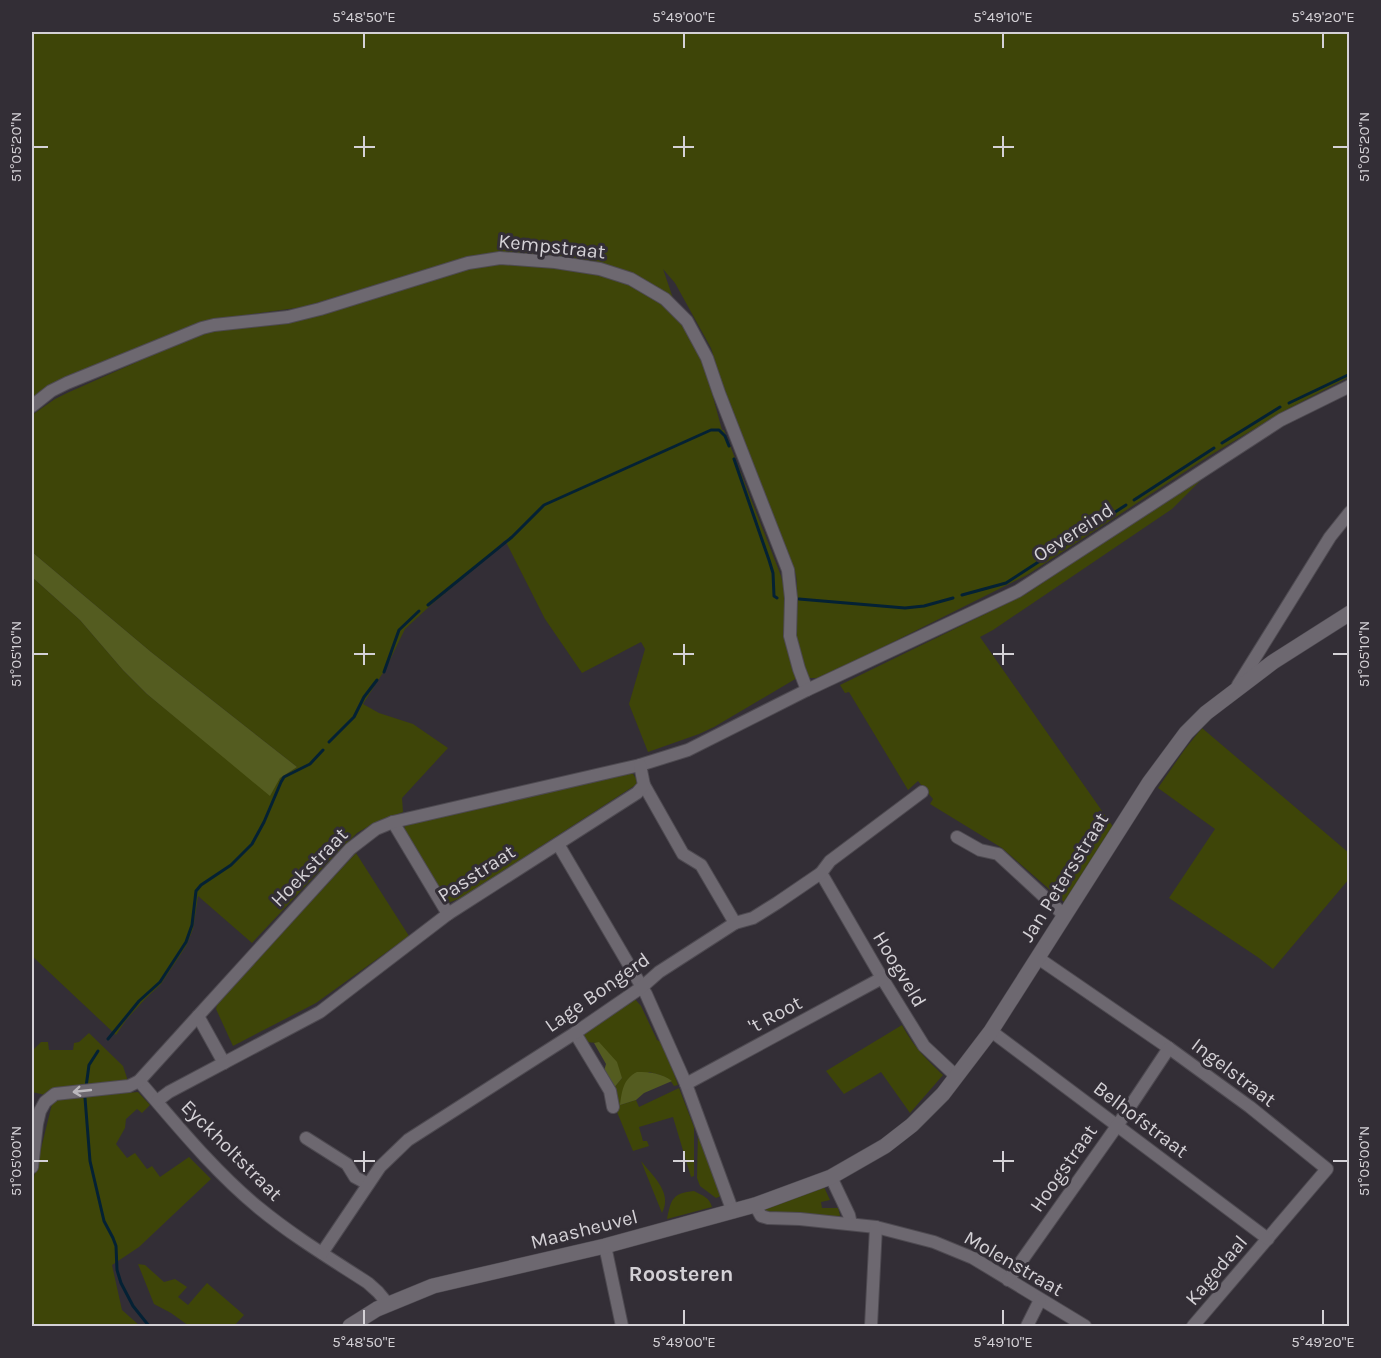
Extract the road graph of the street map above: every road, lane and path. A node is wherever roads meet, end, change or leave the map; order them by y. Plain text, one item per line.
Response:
1 (1350, 386) edge
2 (32, 406) edge
3 (1350, 512) edge
4 (1350, 613) edge
5 (1236, 689) junction
6 (807, 690) junction
7 (640, 765) junction
8 (644, 785) junction
9 (922, 792) dead end
10 (393, 822) junction
11 (957, 837) dead end
12 (558, 844) junction
13 (821, 873) junction
14 (448, 914) junction
15 (1065, 916) junction
16 (735, 923) junction
17 (1038, 958) junction
18 (882, 978) junction
19 (642, 987) junction
20 (198, 1016) junction
21 (991, 1031) junction
22 (575, 1032) junction
23 (1169, 1048) junction
24 (224, 1063) junction
25 (956, 1076) junction
26 (139, 1081) junction
27 (686, 1084) junction
28 (156, 1101) junction
29 (614, 1107) dead end
30 (1117, 1126) junction
31 (306, 1138) dead end
32 (32, 1167) edge
33 (831, 1177) junction
34 (368, 1184) junction
35 (755, 1205) junction
36 (733, 1212) junction
37 (851, 1224) junction
38 (876, 1227) junction
39 (1268, 1239) junction
40 (605, 1246) junction
41 (322, 1253) junction
42 (1008, 1280) junction
43 (1040, 1300) junction
44 (388, 1304) junction
45 (350, 1326) edge
46 (622, 1326) edge
47 (871, 1326) edge
48 (1027, 1326) edge
49 (1085, 1326) edge
50 (1193, 1326) edge

1 - 6 street, Oevereind
2 - 6 street, Kempstraat
3 - 5 street
4 - 5 street, Jan Petersstraat
5 - 15 street, Jan Petersstraat
6 - 7 street
7 - 8 street
7 - 10 street, Hoekstraat
8 - 12 street, Passtraat
8 - 16 street
9 - 13 street, Lage Bongerd
10 - 14 street
10 - 20 street, Hoekstraat
11 - 15 street
12 - 14 street, Passtraat
12 - 19 street
13 - 16 street, Lage Bongerd
13 - 18 street, Hoogveld
14 - 24 street, Passtraat
15 - 17 street, Jan Petersstraat
16 - 19 street, Lage Bongerd
17 - 21 street, Jan Petersstraat
17 - 23 street, Ingelstraat
18 - 25 street, Hoogveld
18 - 27 street, 't Root
19 - 22 street, Lage Bongerd
19 - 27 street
20 - 24 street
20 - 26 street, Hoekstraat
21 - 25 street, Jan Petersstraat
21 - 30 street, Belhofstraat
22 - 29 street
22 - 34 street, Lage Bongerd
23 - 30 street, Hoogstraat
23 - 39 street, Ingelstraat
24 - 28 street, Passtraat
25 - 33 street, Jan Petersstraat
26 - 28 street, Eyckholtstraat
26 -> 32 street
27 - 36 street
28 - 41 street, Eyckholtstraat
30 - 39 street, Belhofstraat
30 - 42 street, Hoogstraat
31 - 34 street
33 - 35 street, Maasheuvel
33 - 37 street
34 - 41 street, Lage Bongerd
35 - 36 street, Maasheuvel
35 - 37 street, Molenstraat
36 - 40 street, Maasheuvel
37 - 38 street, Molenstraat
38 - 42 street, Molenstraat
38 - 47 street
39 - 50 street, Kagedaal
40 - 44 street, Maasheuvel
40 - 46 street
41 - 44 street, Eyckholtstraat
42 - 43 street, Molenstraat
43 - 48 street
43 - 49 street, Molenstraat
44 - 45 street, Maasheuvel

